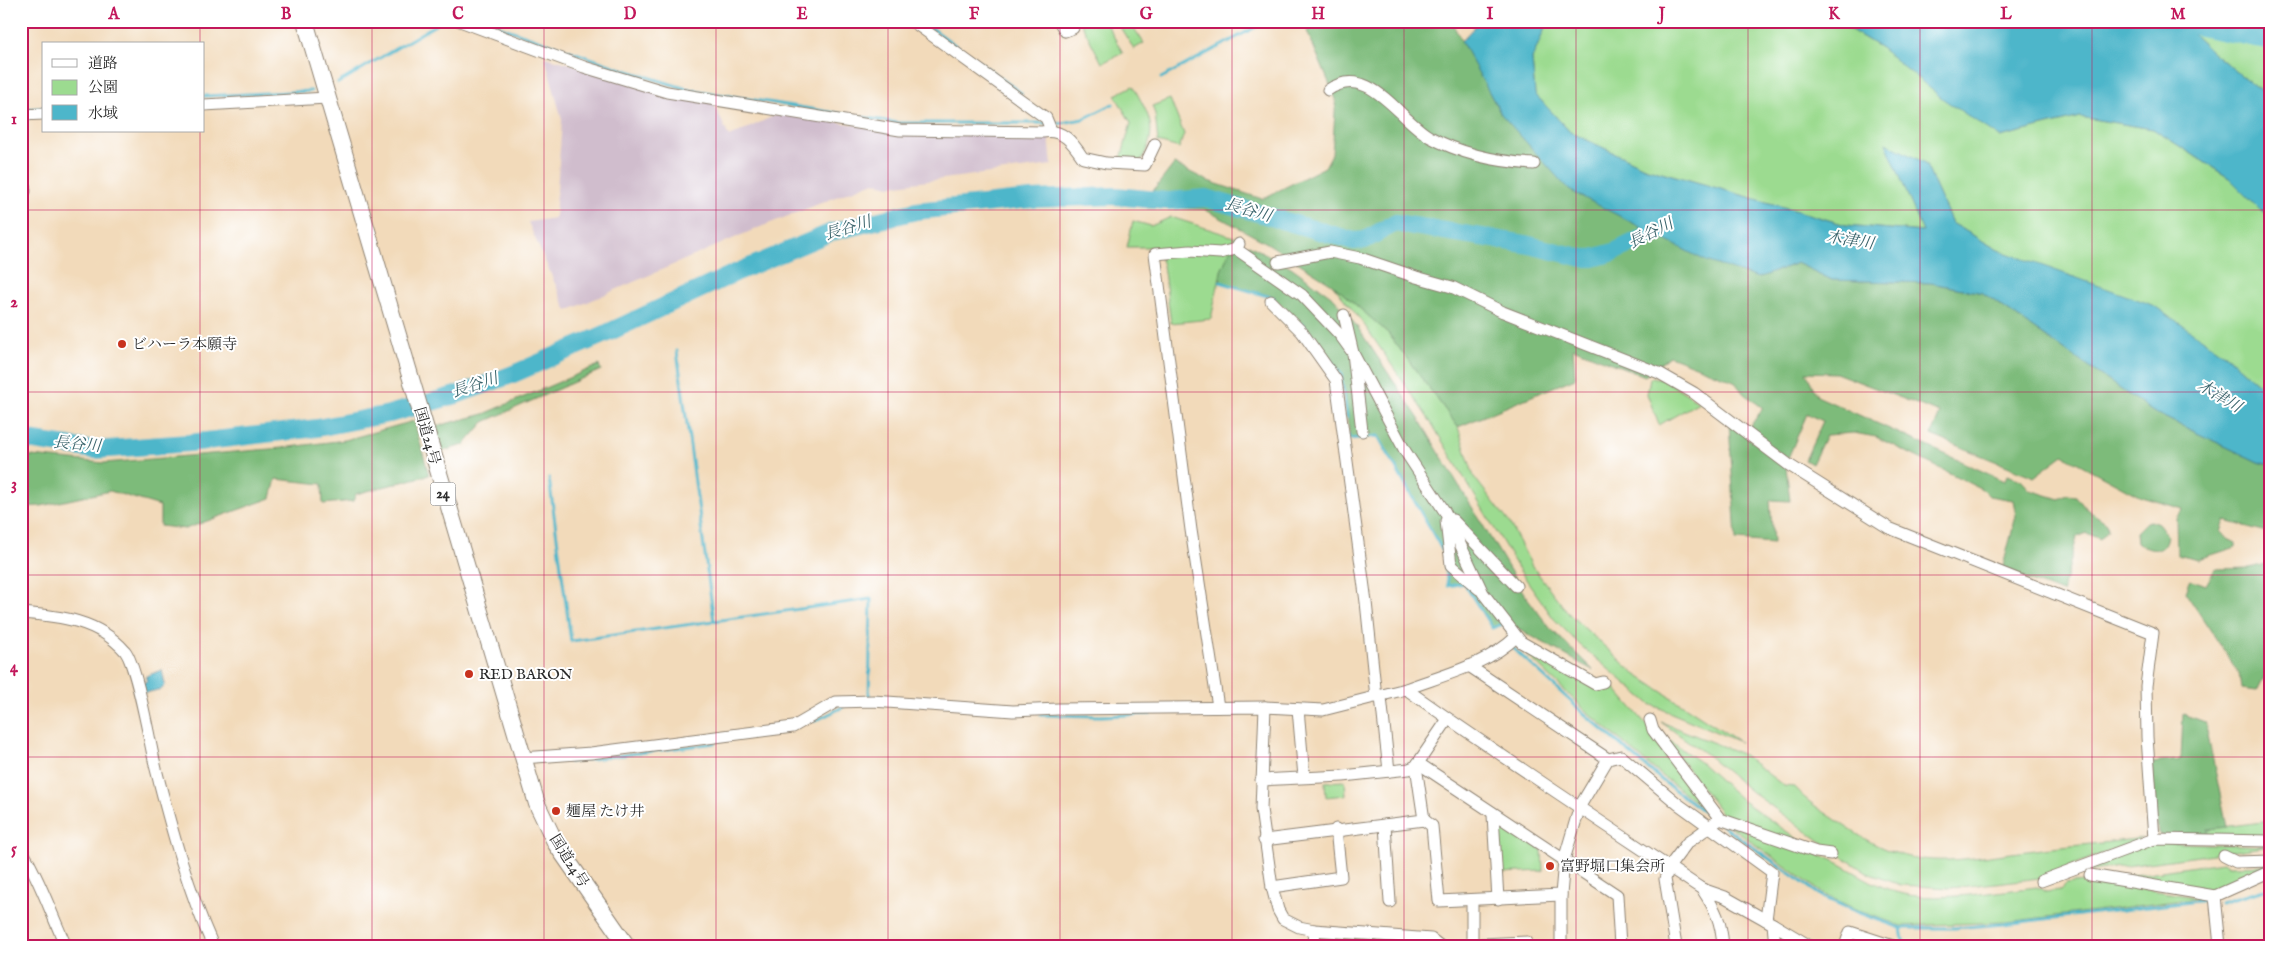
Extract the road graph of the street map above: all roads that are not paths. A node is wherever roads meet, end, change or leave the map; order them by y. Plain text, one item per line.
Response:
1 (305, 21) edge
2 (460, 21) edge
3 (912, 21) edge
4 (1059, 21) edge
5 (1070, 21) edge
6 (1328, 90) dead end
7 (327, 98) junction
8 (205, 105) edge
9 (42, 114) edge
10 (21, 115) edge
11 (1051, 130) junction
12 (1155, 144) dead end
13 (21, 164) edge
14 (1534, 164) dead end
15 (21, 196) edge
16 (1278, 262) dead end
17 (1271, 301) dead end
18 (1344, 315) dead end
19 (1353, 353) junction
20 (1362, 431) dead end
21 (1445, 512) junction
22 (1516, 586) dead end
23 (1483, 592) junction
24 (21, 613) edge
25 (1516, 636) junction
26 (1469, 666) junction
27 (1603, 682) dead end
28 (1406, 689) junction
29 (1379, 697) junction
30 (1218, 707) junction
31 (1265, 707) junction
32 (1298, 708) junction
33 (1448, 719) junction
34 (1650, 720) dead end
35 (522, 758) junction
36 (1608, 759) junction
37 (1417, 765) junction
38 (1389, 771) junction
39 (1304, 777) junction
40 (1261, 780) junction
41 (1580, 806) junction
42 (1493, 815) junction
43 (1720, 819) junction
44 (1424, 820) junction
45 (1385, 824) junction
46 (1710, 827) junction
47 (1336, 829) junction
48 (2154, 839) junction
49 (1264, 840) junction
50 (2271, 840) edge
51 (21, 849) edge
52 (1831, 854) dead end
53 (2224, 856) dead end
54 (1564, 860) junction
55 (2271, 861) edge
56 (1669, 867) junction
57 (2271, 872) edge
58 (2090, 875) dead end
59 (2041, 881) dead end
60 (1272, 887) junction
61 (1702, 889) junction
62 (1561, 896) junction
63 (2215, 896) junction
64 (1498, 899) junction
65 (1472, 900) junction
66 (1390, 902) dead end
67 (1769, 922) junction
68 (1314, 930) junction
69 (1527, 942) dead end
70 (1477, 945) edge
71 (66, 946) edge
72 (213, 946) edge
73 (627, 946) edge
74 (1315, 946) edge
75 (1440, 946) edge
76 (1561, 946) edge
77 (1620, 946) edge
78 (1676, 946) edge
79 (1723, 946) edge
80 (1775, 946) edge
81 (1810, 946) edge
82 (1845, 946) edge
83 (1893, 946) edge
84 (2220, 946) edge

1 - 7 highway, 国道24号 / 24
2 - 11 street
3 - 11 street
4 - 5 street
6 - 14 street
7 - 8 street
7 - 35 highway, 国道24号 / 24
9 - 10 street
11 - 12 street
13 - 15 street
16 - 48 street
17 - 29 street
18 - 19 street
19 - 20 street
19 - 21 street
19 - 30 street
21 - 22 street
21 - 23 street
21 - 23 street
23 - 25 street
24 - 72 street
25 - 26 street
25 - 27 street
26 - 28 street
26 - 36 street
28 - 29 street
28 - 33 street
29 - 32 street
29 - 38 street
30 - 31 street
30 - 35 street
31 - 32 street
31 - 40 street
32 - 39 street
33 - 37 street
33 - 41 street
34 - 43 street
35 - 73 highway, 国道24号 / 24
36 - 41 street
36 - 46 street
37 - 38 street
37 - 42 street
37 - 44 street
38 - 39 street
39 - 40 street
40 - 49 street
41 - 54 street
41 - 56 street
42 - 54 street
42 - 64 street
43 - 46 street
43 - 52 street
44 - 45 street
44 - 65 street
45 - 47 street
45 - 66 street
46 - 56 street
46 - 67 street
47 - 49 street
47 - 60 street
48 - 50 street
48 - 59 street
49 - 60 street
51 - 71 street
53 - 55 street
54 - 62 street
54 - 77 street
56 - 61 street
56 - 78 street
57 - 63 street
58 - 63 street
60 - 68 street
61 - 67 street
61 - 79 street
62 - 64 street
62 - 76 street
63 - 84 street
64 - 65 street
65 - 70 street
67 - 80 street
67 - 81 street
68 - 74 street
68 - 75 street
69 - 70 street
82 - 83 street

